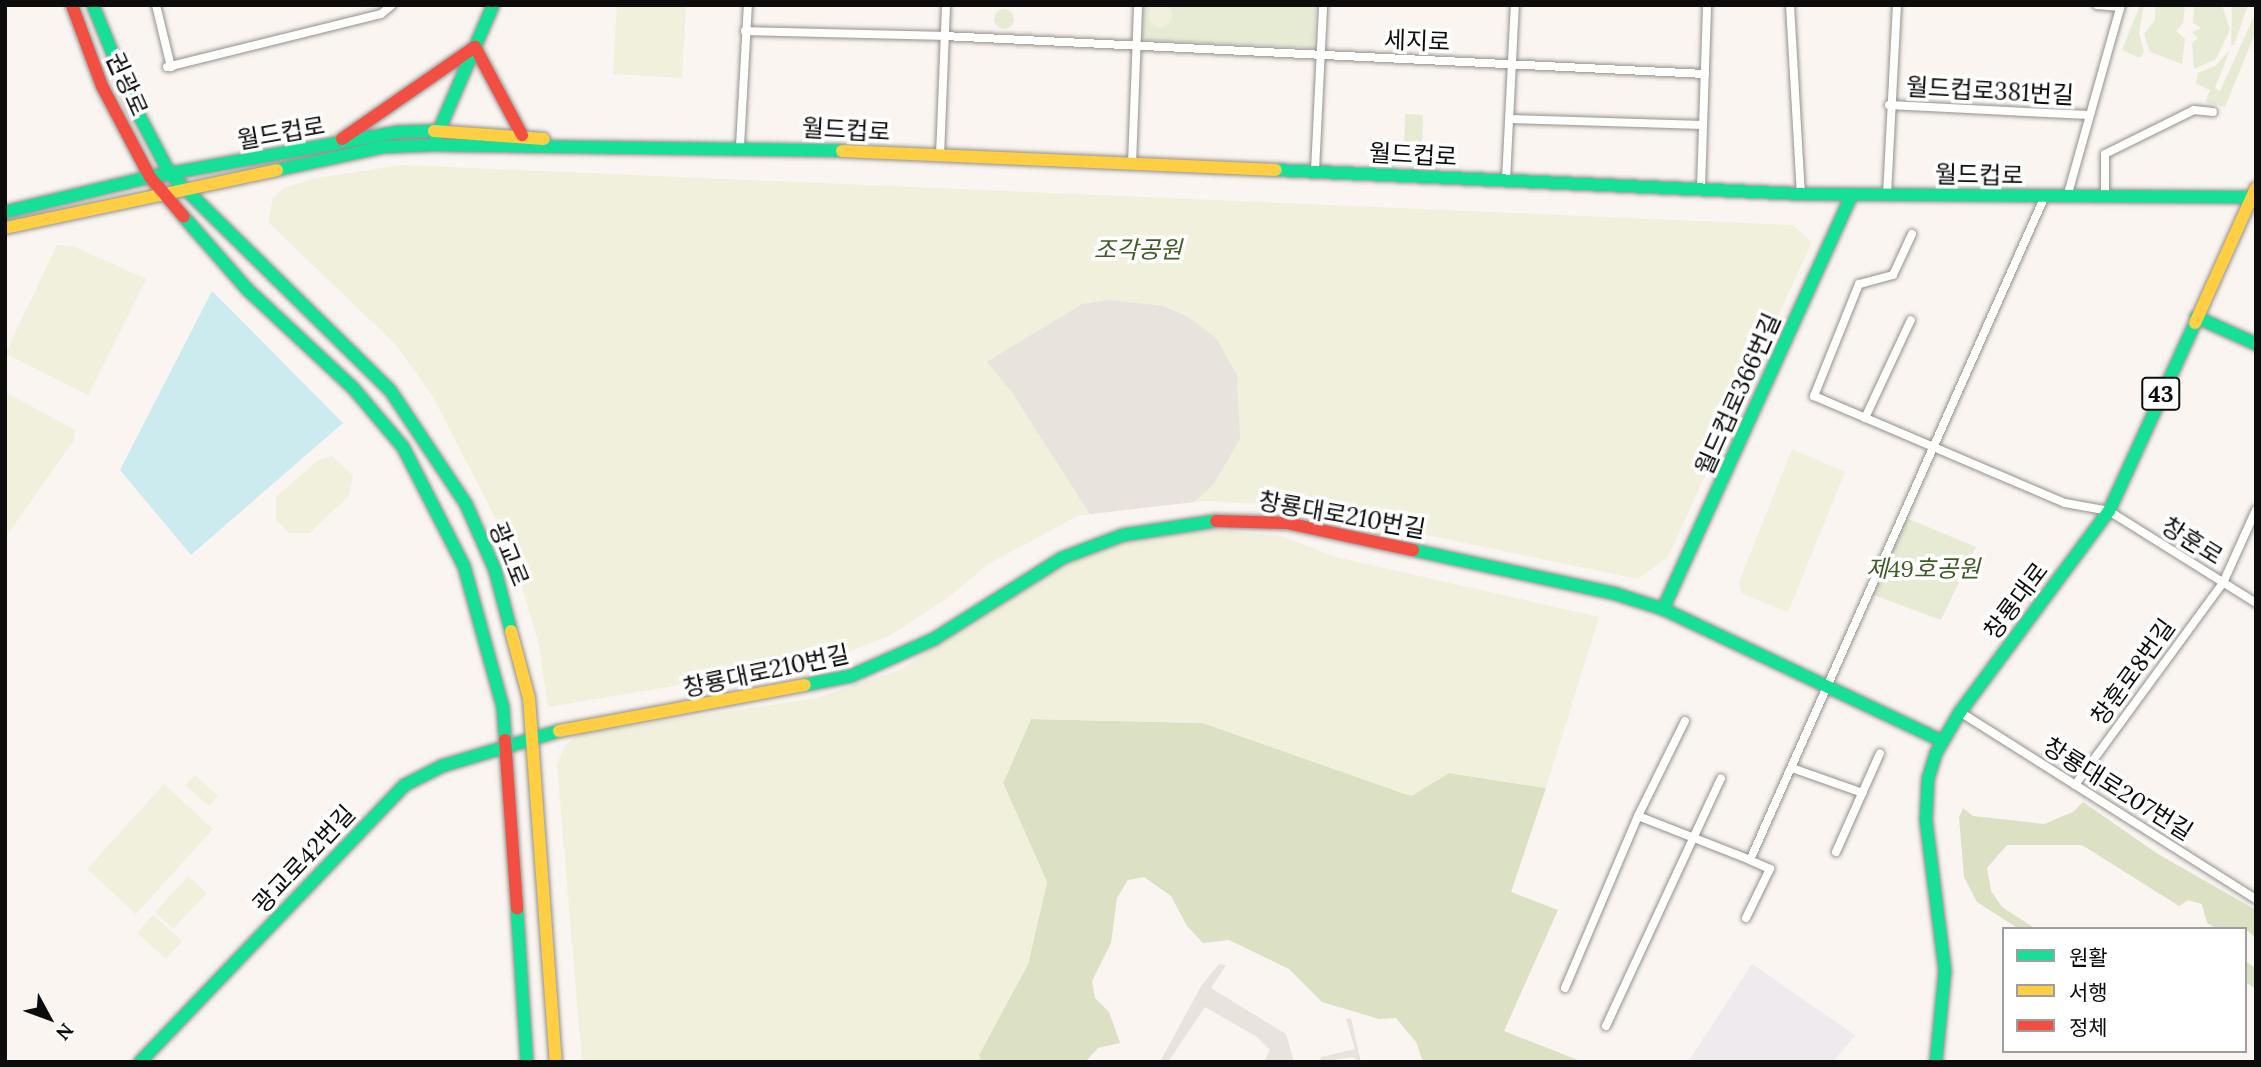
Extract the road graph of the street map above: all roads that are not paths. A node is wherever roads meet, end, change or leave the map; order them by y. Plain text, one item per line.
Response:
1 (72, 5) edge
2 (93, 5) edge
3 (156, 5) edge
4 (392, 5) edge
5 (493, 5) edge
6 (748, 5) edge
7 (946, 5) edge
8 (1138, 5) edge
9 (1323, 5) edge
10 (1515, 5) edge
11 (1707, 5) edge
12 (1790, 5) edge
13 (1897, 5) edge
14 (2097, 5) edge
15 (2120, 6) edge
16 (745, 31) junction
17 (944, 36) junction
18 (1136, 46) junction
19 (475, 47) junction
20 (1321, 56) junction
21 (1512, 64) junction
22 (1705, 74) junction
23 (1889, 105) junction
24 (2213, 112) dead end
25 (2089, 115) junction
26 (1510, 119) junction
27 (1703, 125) junction
28 (438, 131) junction
29 (522, 135) junction
30 (568, 144) junction
31 (434, 145) junction
32 (333, 146) junction
33 (740, 146) junction
34 (940, 156) junction
35 (1132, 164) junction
36 (1315, 171) junction
37 (170, 174) junction
38 (150, 177) junction
39 (1506, 180) junction
40 (184, 188) junction
41 (1701, 188) junction
42 (161, 191) junction
43 (1801, 194) junction
44 (1850, 195) junction
45 (1887, 195) junction
46 (2254, 195) edge
47 (2045, 196) junction
48 (2067, 197) junction
49 (2105, 197) junction
50 (5, 212) edge
51 (5, 228) edge
52 (1912, 234) dead end
53 (2196, 317) junction
54 (1910, 320) dead end
55 (2256, 344) edge
56 (1865, 418) junction
57 (1932, 446) junction
58 (2256, 510) edge
59 (2109, 511) junction
60 (2223, 583) junction
61 (2256, 603) edge
62 (1663, 609) junction
63 (1829, 689) junction
64 (1960, 712) junction
65 (1685, 721) dead end
66 (532, 736) junction
67 (1942, 741) junction
68 (507, 750) junction
69 (1880, 753) dead end
70 (1792, 768) junction
71 (1721, 778) dead end
72 (2075, 785) junction
73 (1863, 793) junction
74 (1638, 816) junction
75 (1691, 837) junction
76 (1836, 852) dead end
77 (1750, 860) junction
78 (2256, 899) edge
79 (1746, 918) dead end
80 (1565, 988) dead end
81 (1606, 1026) dead end
82 (140, 1062) edge
83 (527, 1062) edge
84 (556, 1062) edge
85 (1936, 1062) edge

1 - 38 street, 권광로
2 - 37 street, 권광로
3 - 4 street
5 - 19 street
6 - 16 street
7 - 17 street
8 - 18 street
9 - 20 street
10 - 21 street
11 - 22 street
12 - 43 street
13 - 23 street
14 - 15 street
15 - 25 street, 월드컵로381번길
16 - 17 street, 세지로
16 - 33 street
17 - 18 street, 세지로
17 - 34 street
18 - 20 street, 세지로
18 - 35 street
19 - 28 street
19 - 29 street
19 - 32 street
20 - 21 street, 세지로
20 - 36 street
21 - 22 street, 세지로
21 - 26 street
22 - 27 street
23 - 25 street, 월드컵로381번길
23 - 45 street
24 - 49 street
25 - 48 street, 월드컵로381번길
26 - 27 street
26 - 39 street
27 - 41 street
28 - 29 street, 월드컵로
28 - 31 street
28 - 32 street, 월드컵로
29 - 30 street, 월드컵로
30 - 31 street, 월드컵로
30 - 33 street, 월드컵로
31 - 40 street, 월드컵로
32 - 37 street, 월드컵로
33 - 34 street, 월드컵로
34 - 35 street, 월드컵로
35 - 36 street, 월드컵로
36 - 39 street, 월드컵로
37 - 38 street, 월드컵로
37 - 40 street, 광교로
38 - 42 street, 광교로
38 - 50 street, 월드컵로
39 - 41 street, 월드컵로
40 - 42 street, 월드컵로
40 - 66 street, 광교로
41 - 43 street, 월드컵로
42 - 51 street, 월드컵로
42 - 68 street, 광교로
43 - 44 street, 월드컵로
44 - 45 street, 월드컵로
44 - 62 street, 월드컵로366번길
45 - 47 street, 월드컵로
46 - 49 street, 월드컵로
46 - 53 street, 창룡대로 / 43
47 - 48 street, 월드컵로
47 - 57 street
48 - 49 street, 월드컵로
52 - 56 street
53 - 55 street
53 - 59 street, 창룡대로 / 43
54 - 56 street
56 - 57 street
57 - 59 street
57 - 63 street
58 - 60 street, 창훈로8번길
59 - 60 street, 창훈로
59 - 64 street, 창룡대로 / 43
60 - 61 street, 창훈로
60 - 72 street, 창훈로8번길
62 - 63 street, 창룡대로210번길
62 - 66 street, 창룡대로210번길
63 - 67 street, 창룡대로210번길
63 - 70 street
64 - 67 street, 창룡대로 / 43
64 - 72 street, 창룡대로207번길
65 - 74 street
66 - 68 street, 광교로42번길
66 - 84 street, 광교로
67 - 85 street, 창룡대로 / 43
68 - 82 street, 광교로42번길
68 - 83 street, 광교로
69 - 73 street
70 - 73 street
70 - 77 street
71 - 75 street
72 - 78 street, 창룡대로207번길
73 - 76 street
74 - 75 street
74 - 80 street
75 - 77 street
75 - 81 street
77 - 79 street

